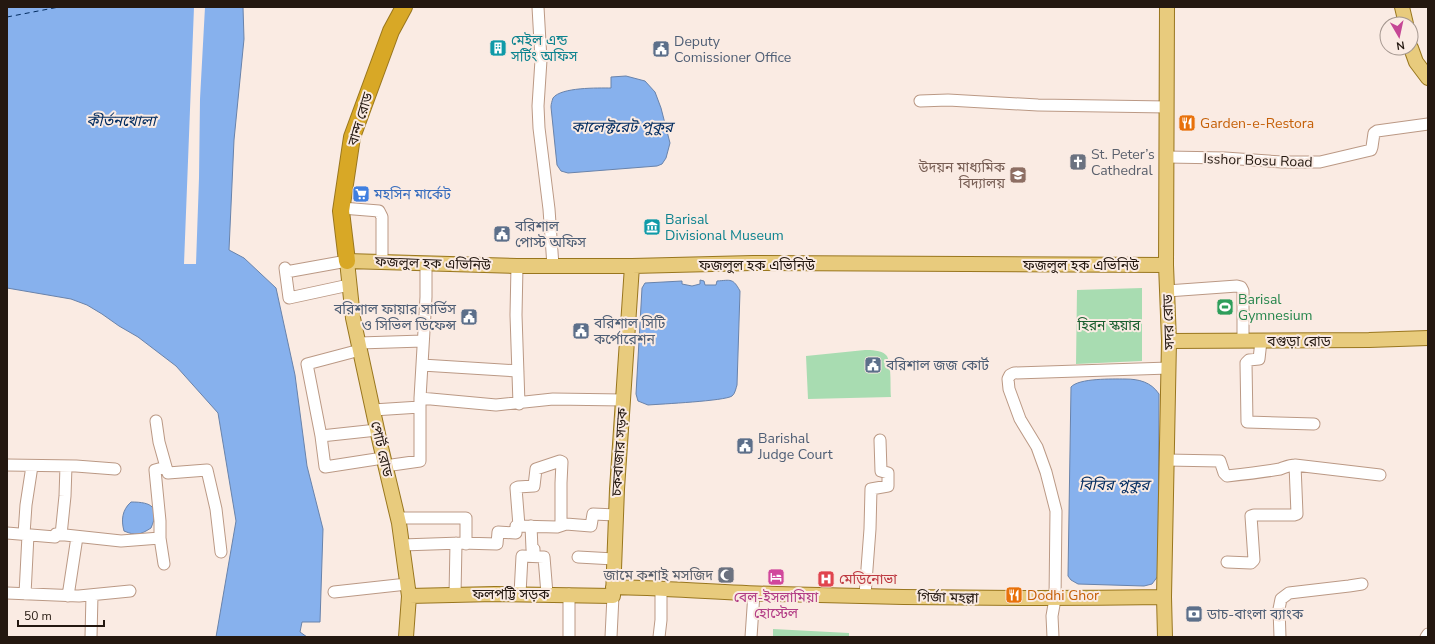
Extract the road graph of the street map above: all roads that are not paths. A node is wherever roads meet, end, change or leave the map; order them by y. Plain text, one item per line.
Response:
1 (404, 7) edge
2 (538, 7) edge
3 (1167, 7) edge
4 (1414, 56) edge
5 (1428, 78) edge
6 (920, 102) dead end
7 (1167, 107) junction
8 (1428, 124) edge
9 (1167, 157) junction
10 (342, 208) junction
11 (347, 261) junction
12 (382, 261) junction
13 (426, 264) junction
14 (1166, 265) junction
15 (517, 266) junction
16 (553, 266) junction
17 (632, 266) junction
18 (350, 285) junction
19 (1167, 291) junction
20 (1428, 338) edge
21 (1169, 341) junction
22 (1243, 341) junction
23 (1261, 341) junction
24 (423, 342) junction
25 (360, 346) junction
26 (422, 365) junction
27 (1169, 368) junction
28 (518, 371) junction
29 (623, 400) junction
30 (420, 402) junction
31 (519, 404) junction
32 (373, 410) junction
33 (156, 421) dead end
34 (1314, 424) dead end
35 (377, 430) junction
36 (322, 436) junction
37 (880, 440) dead end
38 (1167, 460) junction
39 (384, 462) junction
40 (7, 465) edge
41 (1295, 465) junction
42 (32, 466) junction
43 (66, 466) junction
44 (166, 467) junction
45 (115, 469) dead end
46 (1380, 475) dead end
47 (616, 515) junction
48 (398, 518) junction
49 (561, 525) junction
50 (519, 526) junction
51 (531, 526) junction
52 (7, 533) edge
53 (26, 534) junction
54 (61, 535) junction
55 (76, 537) junction
56 (160, 538) junction
57 (461, 543) junction
58 (402, 545) junction
59 (221, 552) dead end
60 (534, 556) junction
61 (578, 557) dead end
62 (614, 559) junction
63 (1227, 562) dead end
64 (164, 564) dead end
65 (1362, 584) dead end
66 (661, 588) junction
67 (408, 590) junction
68 (613, 591) junction
69 (130, 592) dead end
70 (334, 592) dead end
71 (7, 593) edge
72 (754, 593) junction
73 (25, 594) junction
74 (92, 594) junction
75 (520, 594) junction
76 (547, 594) junction
77 (569, 594) junction
78 (455, 595) junction
79 (68, 596) junction
80 (865, 596) junction
81 (1164, 597) junction
82 (1055, 599) junction
83 (1428, 634) edge
84 (91, 637) edge
85 (406, 637) edge
86 (569, 637) edge
87 (611, 637) edge
88 (659, 637) edge
89 (751, 637) edge
90 (1053, 637) edge
91 (1165, 637) edge
92 (1280, 637) edge
93 (1426, 637) edge

1 - 10 highway, বান্দ রোড
2 - 16 street
3 - 7 main road, সদর রোড
4 - 5 main road
6 - 7 street
7 - 9 main road, সদর রোড
8 - 9 street, Isshor Bosu Road
9 - 14 main road, সদর রোড
10 - 11 highway, বান্দ রোড
10 - 12 street
11 - 12 main road, ফজলুল হক এভিনিউ
11 - 18 main road, পোর্ট রোড
11 - 18 street
12 - 13 main road, ফজলুল হক এভিনিউ
13 - 15 main road, ফজলুল হক এভিনিউ
13 - 24 street
14 - 17 main road, ফজলুল হক এভিনিউ
14 - 19 main road, সদর রোড
15 - 16 main road, ফজলুল হক এভিনিউ
15 - 28 street
16 - 17 main road, ফজলুল হক এভিনিউ
17 - 29 main road, চকবাজার সড়ক
18 - 25 main road, পোর্ট রোড
19 - 21 main road, সদর রোড
19 - 22 street
20 - 23 main road, বগুড়া রোড
21 - 22 main road, বগুড়া রোড
21 - 27 main road, সদর রোড
22 - 23 main road, বগুড়া রোড
23 - 34 street
24 - 25 street
24 - 26 street
25 - 32 main road, পোর্ট রোড
25 - 36 street
26 - 28 street
26 - 30 street
27 - 38 main road, সদর রোড
27 - 82 street
28 - 31 street
29 - 31 street
29 - 47 main road, চকবাজার সড়ক
30 - 31 street
30 - 32 street
30 - 39 street
32 - 35 main road, পোর্ট রোড
33 - 44 street
35 - 36 street
35 - 39 main road, পোর্ট রোড
36 - 39 street
37 - 80 street
38 - 41 street
38 - 81 main road, সদর রোড
39 - 48 main road, পোর্ট রোড
40 - 42 street
41 - 46 street
41 - 63 street
42 - 43 street
42 - 53 street
43 - 45 street
43 - 54 street
44 - 56 street
44 - 59 street
47 - 49 street
47 - 62 main road, চকবাজার সড়ক
48 - 57 street
48 - 58 main road, পোর্ট রোড
49 - 50 street
49 - 51 street
50 - 51 street
50 - 57 street
51 - 60 street
52 - 53 street
53 - 54 street
53 - 73 street
54 - 55 street
55 - 56 street
55 - 79 street
56 - 64 street
57 - 58 street
57 - 78 street
58 - 67 main road, পোর্ট রোড
60 - 75 street
60 - 76 street
61 - 62 street
62 - 68 main road, চকবাজার সড়ক
65 - 92 street
66 - 68 main road, গির্জা মহল্লা
66 - 72 main road, গির্জা মহল্লা
66 - 88 street
67 - 70 street
67 - 78 main road, ফলপট্টি সড়ক
67 - 85 main road, পোর্ট রোড
68 - 77 main road, ফলপট্টি সড়ক
68 - 87 street, চকবাজার সড়ক
69 - 74 street
71 - 73 street
72 - 80 main road, গির্জা মহল্লা
72 - 89 street
73 - 79 street
74 - 79 street
74 - 84 street
75 - 76 main road, ফলপট্টি সড়ক
75 - 78 main road, ফলপট্টি সড়ক
76 - 77 main road, ফলপট্টি সড়ক
77 - 86 street
80 - 82 main road, গির্জা মহল্লা
81 - 82 main road, গির্জা মহল্লা
81 - 91 main road, সদর রোড
82 - 90 street
83 - 93 street

